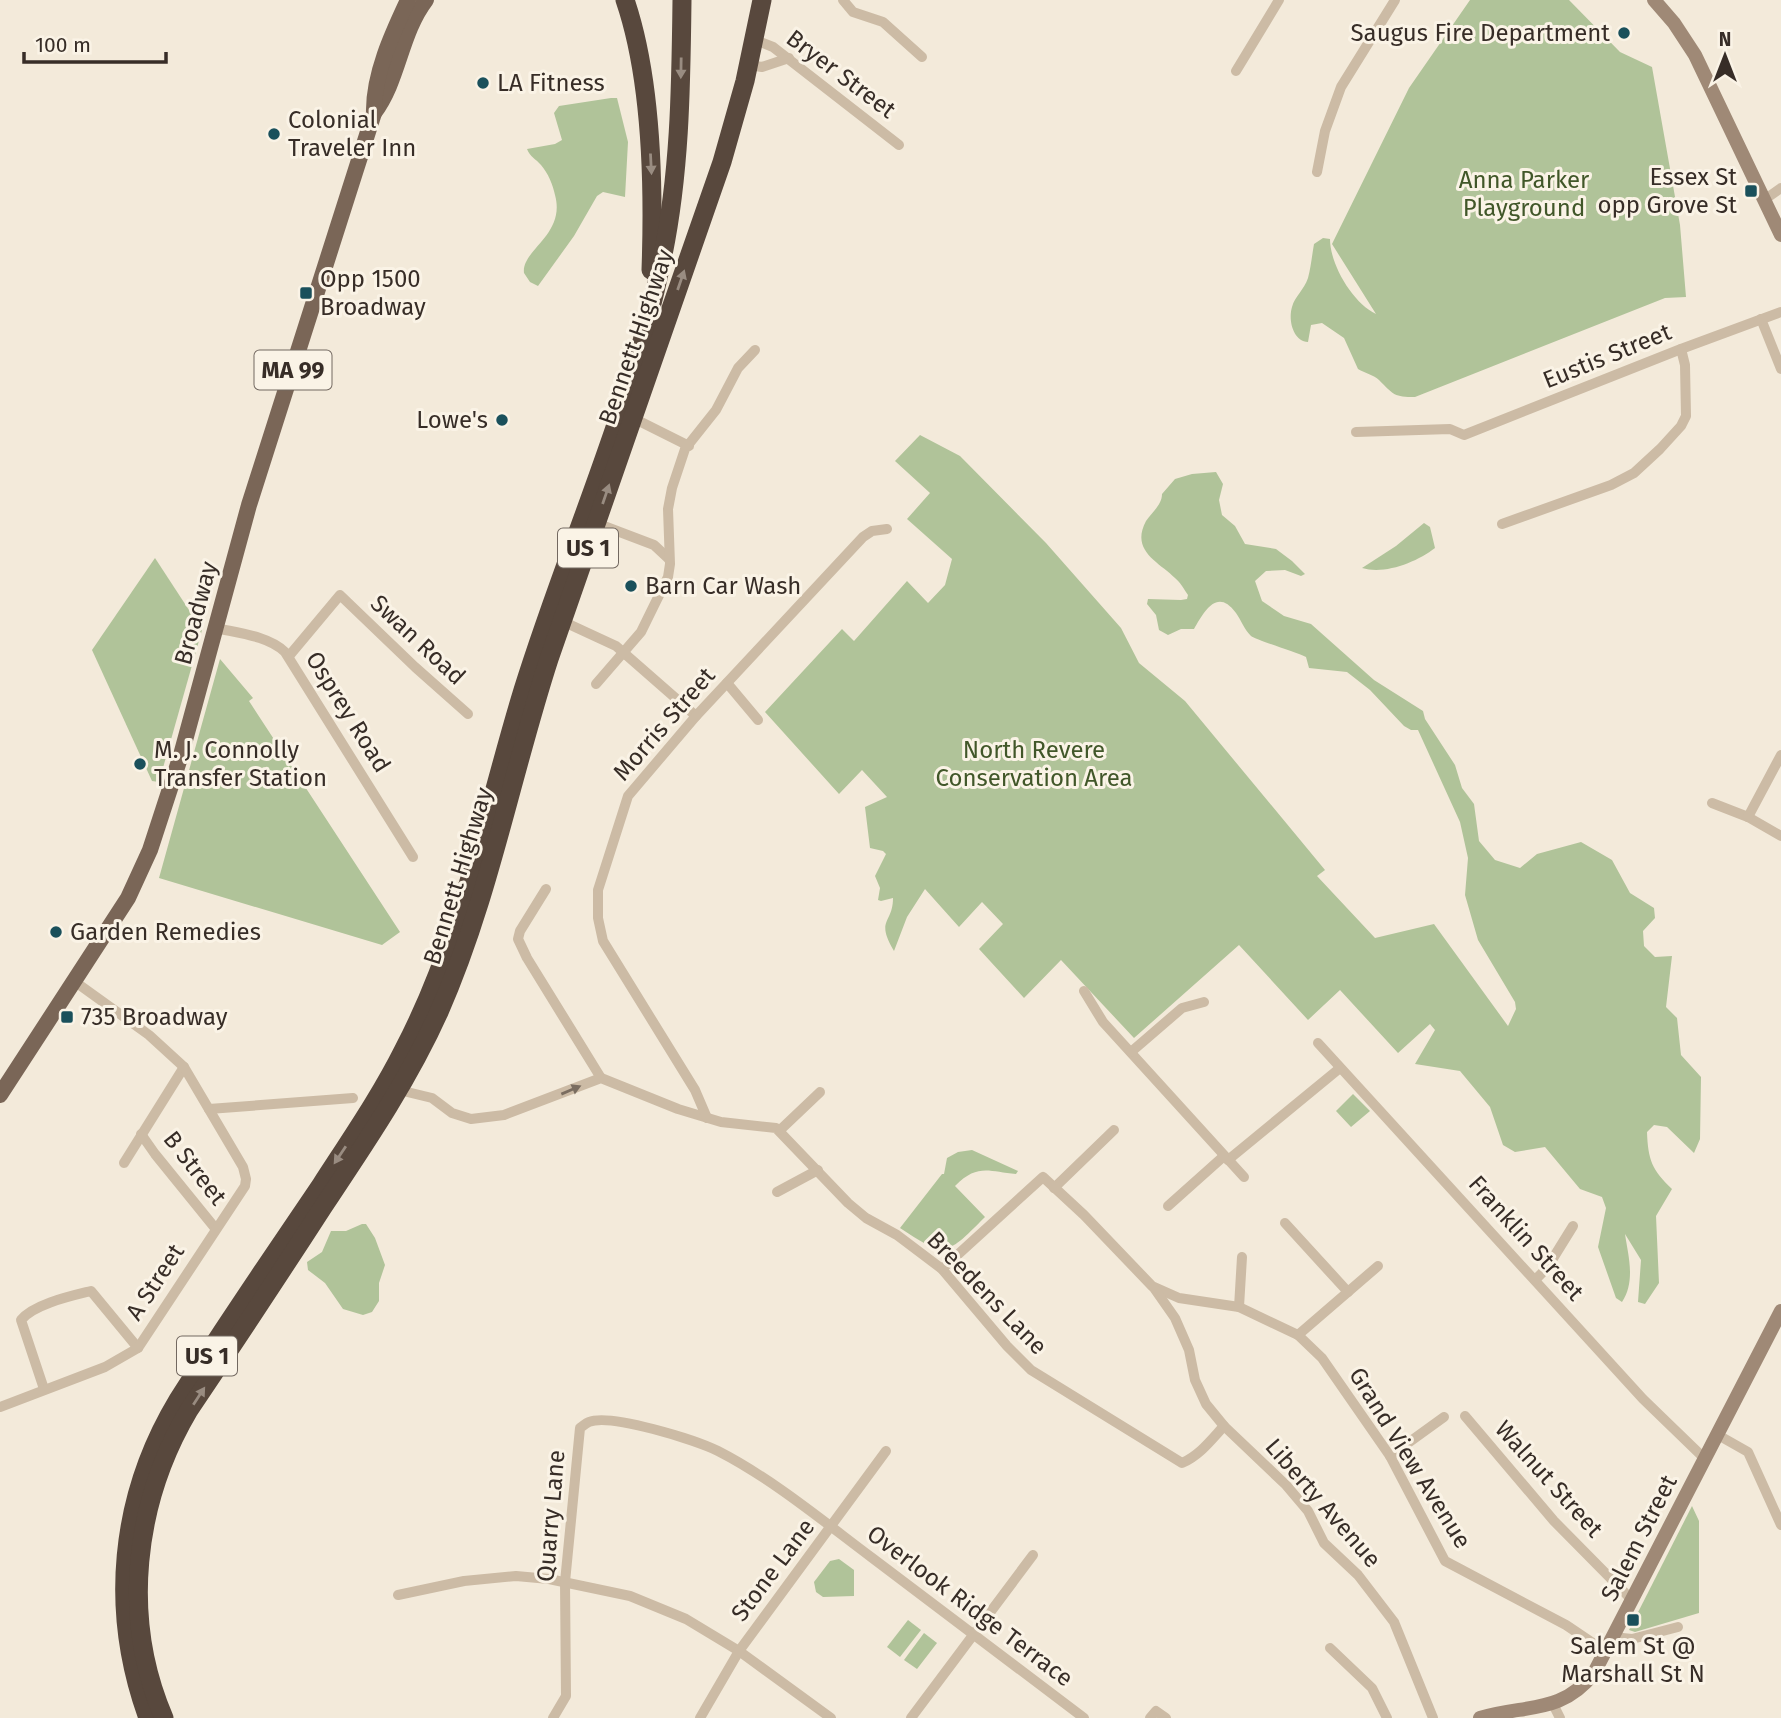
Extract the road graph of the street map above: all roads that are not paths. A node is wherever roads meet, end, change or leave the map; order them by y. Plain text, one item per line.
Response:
1 (408, 0) edge
2 (426, 0) edge
3 (625, 0) edge
4 (682, 0) edge
5 (762, 0) edge
6 (843, 0) edge
7 (1279, 0) edge
8 (1395, 0) edge
9 (1654, 0) edge
10 (755, 40) junction
11 (922, 57) dead end
12 (789, 58) junction
13 (749, 65) junction
14 (1236, 71) dead end
15 (374, 113) junction
16 (900, 145) dead end
17 (1317, 172) dead end
18 (1781, 188) edge
19 (1764, 200) junction
20 (1781, 235) edge
21 (1781, 312) edge
22 (649, 317) junction
23 (1761, 319) junction
24 (1681, 349) junction
25 (755, 351) dead end
26 (1781, 369) edge
27 (633, 418) junction
28 (1356, 432) dead end
29 (689, 446) junction
30 (596, 523) junction
31 (1502, 524) dead end
32 (887, 529) dead end
33 (670, 559) junction
34 (562, 621) junction
35 (216, 628) junction
36 (625, 652) junction
37 (289, 656) junction
38 (727, 683) junction
39 (596, 684) dead end
40 (468, 714) dead end
41 (696, 716) junction
42 (758, 720) dead end
43 (1781, 755) edge
44 (1712, 803) dead end
45 (1748, 817) junction
46 (1781, 836) edge
47 (413, 858) dead end
48 (545, 888) dead end
49 (74, 981) junction
50 (1084, 991) dead end
51 (1204, 1002) dead end
52 (1318, 1043) dead end
53 (1131, 1052) junction
54 (184, 1067) junction
55 (1340, 1069) junction
56 (601, 1078) junction
57 (399, 1090) junction
58 (820, 1092) dead end
59 (0, 1095) edge
60 (353, 1098) dead end
61 (209, 1109) junction
62 (707, 1118) junction
63 (780, 1130) junction
64 (1114, 1130) dead end
65 (141, 1134) junction
66 (1226, 1158) junction
67 (124, 1163) dead end
68 (818, 1170) junction
69 (1244, 1177) dead end
70 (1054, 1188) junction
71 (777, 1192) dead end
72 (1168, 1206) dead end
73 (1286, 1223) dead end
74 (1573, 1227) dead end
75 (215, 1228) junction
76 (1242, 1257) dead end
77 (1378, 1266) dead end
78 (942, 1269) junction
79 (1535, 1280) junction
80 (1152, 1286) junction
81 (1348, 1292) junction
82 (1239, 1307) junction
83 (1781, 1311) edge
84 (1298, 1335) junction
85 (138, 1348) junction
86 (44, 1389) junction
87 (0, 1407) edge
88 (1465, 1416) dead end
89 (1444, 1417) dead end
90 (1224, 1426) junction
91 (1718, 1435) junction
92 (886, 1451) dead end
93 (1390, 1456) junction
94 (1705, 1459) junction
95 (1781, 1525) edge
96 (831, 1527) junction
97 (1033, 1555) dead end
98 (565, 1582) junction
99 (398, 1595) dead end
100 (1632, 1600) junction
101 (1678, 1627) dead end
102 (974, 1635) junction
103 (1613, 1637) junction
104 (1329, 1648) dead end
105 (739, 1651) junction
106 (1606, 1651) junction
107 (1556, 1711) edge
108 (148, 1718) edge
109 (164, 1718) edge
110 (553, 1718) edge
111 (700, 1718) edge
112 (831, 1718) edge
113 (911, 1718) edge
114 (1084, 1718) edge
115 (1150, 1718) edge
116 (1166, 1718) edge
117 (1387, 1718) edge
118 (1433, 1718) edge
119 (1480, 1718) edge

1 - 15 main road, Broadway / MA 99
2 - 15 main road, Broadway / MA 99
3 -> 22 highway
4 -> 22 highway, Bennett Highway / US 1
5 - 10 highway, Bennett Highway / US 1
6 - 11 street
7 - 14 street
8 - 17 street
9 - 19 main road
10 - 12 street, Bryer Street
10 - 13 highway, Bennett Highway / US 1
12 - 13 street
12 - 16 street, Bryer Street
27 -> 13 highway, Bennett Highway / US 1
15 - 35 main road, Broadway / MA 99
18 - 19 street
19 - 20 main road
21 - 23 street, Eustis Street
22 -> 108 highway, Bennett Highway / US 1
23 - 24 street, Eustis Street
23 - 26 street
24 - 28 street, Eustis Street
24 - 31 street
25 - 29 street
27 - 29 street
30 -> 27 highway, Bennett Highway / US 1
29 - 33 street
30 - 33 street
30 - 34 highway, Bennett Highway / US 1
32 - 38 street, Morris Street
33 - 36 street
34 - 36 street
34 - 57 highway, Bennett Highway / US 1
35 - 37 street, Osprey Road
35 - 49 main road, Broadway / MA 99
36 - 39 street
36 - 41 street
37 - 40 street, Swan Road
37 - 47 street, Osprey Road
38 - 41 street, Morris Street
38 - 42 street
41 - 62 street, Morris Street
43 - 45 street
44 - 45 street
45 - 46 street
48 - 56 street
49 - 54 street
49 - 59 main road, Broadway / MA 99
50 - 53 street
51 - 53 street
52 - 55 street, Franklin Street
53 - 66 street
54 - 61 street
54 - 65 street, B Street
55 - 66 street
55 - 79 street, Franklin Street
57 -> 56 street
56 - 62 street
109 -> 57 highway, Bennett Highway / US 1
58 - 63 street
60 - 61 street
61 - 75 street, A Street
62 - 63 street
63 - 68 street, Breedens Lane
64 - 70 street
65 - 67 street, B Street
65 - 75 street, B Street
66 - 69 street
66 - 72 street
68 - 71 street
68 - 78 street, Breedens Lane
70 - 78 street
70 - 80 street, Grand View Avenue
73 - 81 street
74 - 79 street
75 - 85 street, A Street
76 - 82 street
77 - 81 street
78 - 90 street, Breedens Lane
79 - 94 street, Franklin Street
80 - 82 street, Grand View Avenue
80 - 90 street, Liberty Avenue
81 - 84 street
82 - 84 street, Grand View Avenue
83 - 91 main road, Salem Street
84 - 93 street, Grand View Avenue
85 - 86 street, A Street
85 - 86 street
86 - 87 street, A Street
88 - 100 street, Walnut Street
89 - 93 street
90 - 118 street, Liberty Avenue
91 - 94 main road, Salem Street
91 - 95 street
92 - 96 street, Stone Lane
93 - 106 street, Grand View Avenue
94 - 100 main road, Salem Street
96 - 98 street, Quarry Lane
96 - 102 street, Overlook Ridge Terrace
96 - 105 street, Stone Lane
97 - 102 street
98 - 99 street
98 - 105 street
98 - 110 street, Quarry Lane
100 - 103 main road, Salem Street
101 - 103 street
102 - 113 street
102 - 114 street, Overlook Ridge Terrace
103 - 106 main road, Salem Street
104 - 117 street
105 - 111 street, Stone Lane
105 - 112 street
106 - 107 main road, Salem Street
107 - 119 main road, Salem Street
115 - 116 street

